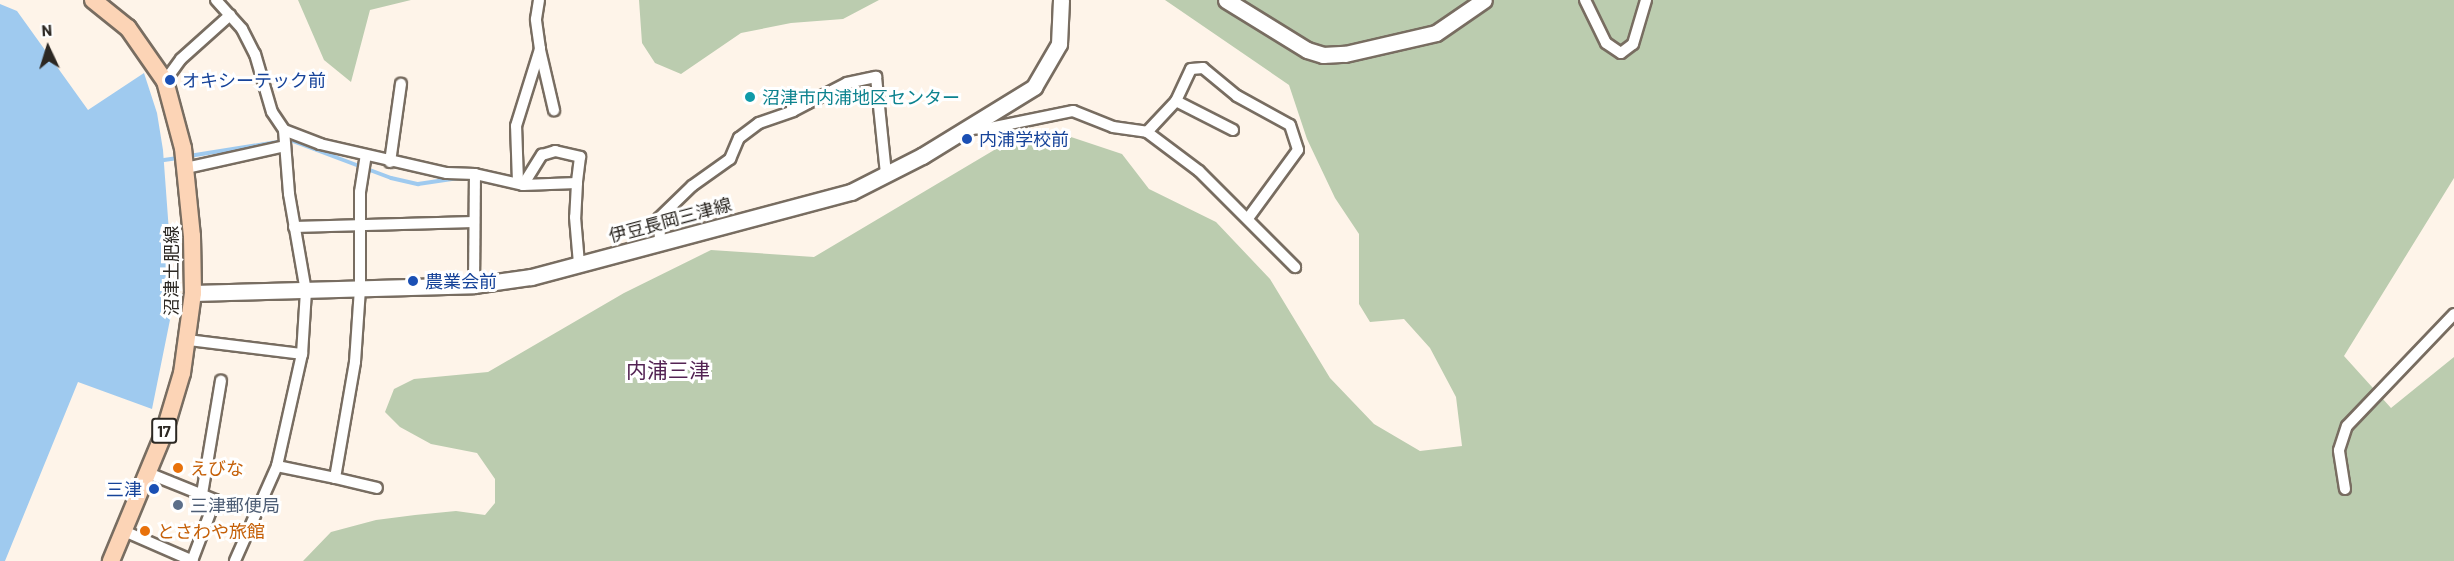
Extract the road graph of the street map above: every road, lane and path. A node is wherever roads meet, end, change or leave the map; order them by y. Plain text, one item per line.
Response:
1 (93, 0) edge
2 (216, 0) edge
3 (539, 0) edge
4 (1061, 0) edge
5 (1226, 0) edge
6 (1484, 0) edge
7 (1585, 0) edge
8 (1646, 0) edge
9 (230, 15) junction
10 (540, 50) junction
11 (165, 81) junction
12 (402, 84) dead end
13 (1176, 101) junction
14 (555, 110) dead end
15 (968, 129) junction
16 (284, 130) junction
17 (1233, 130) dead end
18 (1147, 132) junction
19 (285, 146) junction
20 (366, 156) junction
21 (390, 162) junction
22 (186, 168) junction
23 (475, 174) junction
24 (886, 174) junction
25 (521, 183) junction
26 (577, 183) junction
27 (1249, 217) junction
28 (474, 222) junction
29 (359, 224) junction
30 (294, 227) junction
31 (660, 243) junction
32 (579, 264) junction
33 (1295, 267) dead end
34 (474, 285) junction
35 (360, 289) junction
36 (306, 291) junction
37 (193, 293) junction
38 (2454, 314) edge
39 (189, 340) junction
40 (302, 354) junction
41 (221, 381) dead end
42 (277, 466) junction
43 (148, 473) junction
44 (335, 478) junction
45 (377, 488) dead end
46 (2344, 489) dead end
47 (202, 494) junction
48 (124, 531) junction
49 (111, 561) edge
50 (193, 561) edge
51 (235, 561) edge

1 - 11 main road, 沼津土肥線 / 17
2 - 9 street
3 - 10 street
4 - 15 main road, 伊豆長岡三津線
5 - 6 main road
7 - 8 street
9 - 11 street
9 - 16 street
10 - 14 street
10 - 25 street
11 - 22 main road, 沼津土肥線 / 17
12 - 21 street
13 - 17 street
13 - 18 street
13 - 27 street
15 - 18 street
15 - 24 main road, 伊豆長岡三津線
16 - 19 street
16 - 20 street
18 - 27 street
19 - 22 street
19 - 30 street
20 - 21 street
20 - 29 street
21 - 23 street
22 - 37 main road, 沼津土肥線 / 17
23 - 25 street
23 - 28 street
24 - 31 main road, 伊豆長岡三津線
24 - 31 street
25 - 26 street
25 - 26 street
26 - 32 street
27 - 33 street
28 - 29 street
28 - 34 street
29 - 30 street
29 - 35 street
30 - 36 street
31 - 32 main road, 伊豆長岡三津線
32 - 34 main road, 伊豆長岡三津線
34 - 35 main road, 伊豆長岡三津線
35 - 36 main road, 伊豆長岡三津線
35 - 44 street
36 - 37 main road, 伊豆長岡三津線
36 - 40 street
37 - 39 main road, 沼津土肥線 / 17
38 - 46 street
39 - 40 street
39 - 43 main road, 沼津土肥線 / 17
40 - 42 street
41 - 47 street
42 - 44 street
42 - 51 street
43 - 47 street
43 - 48 main road, 沼津土肥線 / 17
44 - 45 street
47 - 50 street
48 - 49 main road, 沼津土肥線 / 17
48 - 50 street

